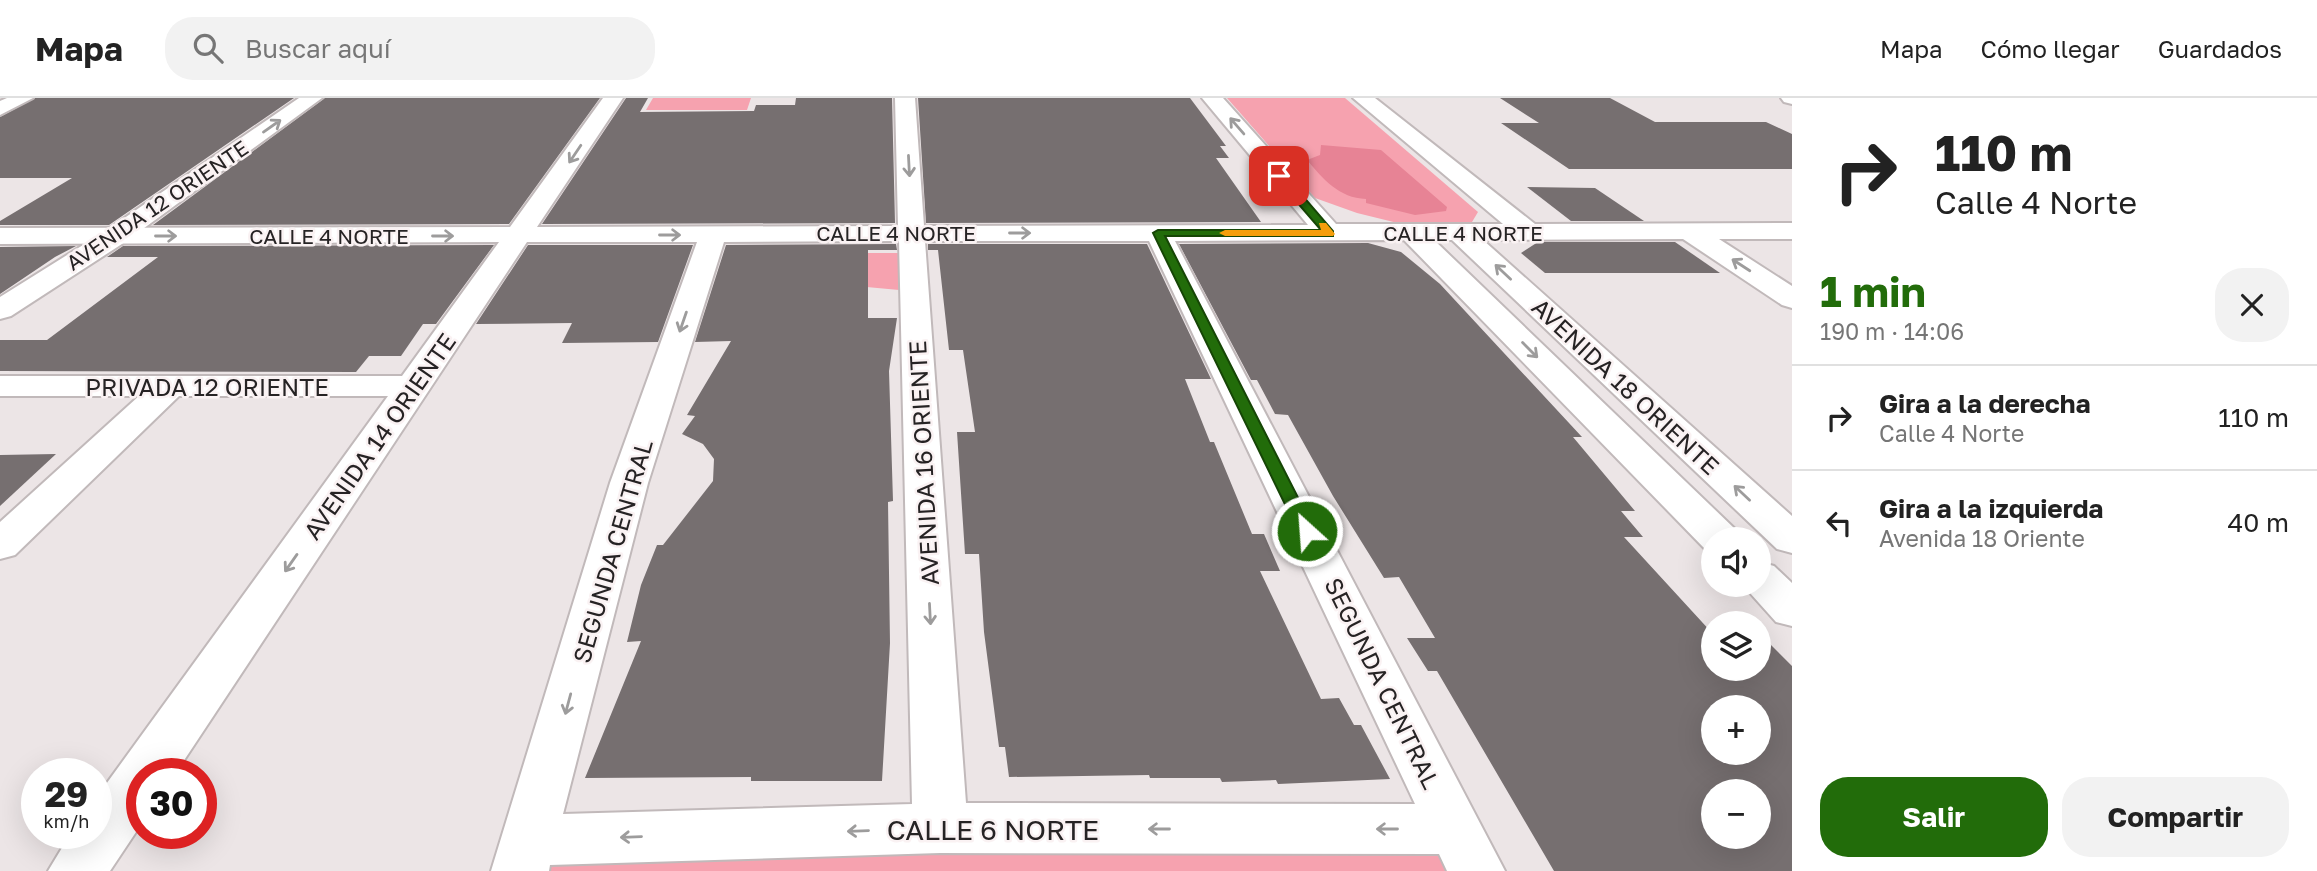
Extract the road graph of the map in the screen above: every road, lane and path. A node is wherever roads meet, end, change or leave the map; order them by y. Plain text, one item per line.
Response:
1 (23, 98) edge
2 (312, 98) edge
3 (613, 98) edge
4 (905, 98) edge
5 (1212, 98) edge
6 (1363, 98) edge
7 (0, 109) edge
8 (1792, 231) edge
9 (1690, 232) junction
10 (912, 233) junction
11 (1158, 233) junction
12 (1412, 233) junction
13 (1460, 233) junction
14 (1531, 233) junction
15 (713, 234) junction
16 (1330, 234) junction
17 (0, 236) edge
18 (116, 236) junction
19 (519, 236) junction
20 (1792, 299) edge
21 (0, 310) edge
22 (0, 386) edge
23 (170, 386) junction
24 (414, 386) junction
25 (1708, 527) edge
26 (1792, 539) edge
27 (0, 545) edge
28 (1771, 589) edge
29 (1792, 610) edge
30 (156, 758) edge
31 (126, 801) edge
32 (940, 828) junction
33 (1465, 850) edge
34 (525, 856) edge
35 (77, 871) edge

1 - 7 street
18 -> 2 street, AVENIDA 12 ORIENTE
3 -> 19 street, AVENIDA 14 ORIENTE
4 -> 10 street, AVENIDA 16 ORIENTE
16 -> 5 street
6 - 14 street
8 - 9 street, CALLE 4 NORTE
9 - 14 street, CALLE 4 NORTE
20 -> 9 street
10 -> 11 street, CALLE 4 NORTE
10 - 15 street, CALLE 4 NORTE
10 -> 32 street, AVENIDA 16 ORIENTE
11 - 16 street, CALLE 4 NORTE
11 - 33 street, SEGUNDA CENTRAL
12 - 13 street, CALLE 4 NORTE
12 - 16 street, CALLE 4 NORTE
12 -> 25 street, AVENIDA 18 ORIENTE
13 - 14 street, CALLE 4 NORTE
26 -> 13 street, AVENIDA 18 ORIENTE
19 -> 15 street, CALLE 4 NORTE
15 -> 34 street, SEGUNDA CENTRAL
17 - 18 street, CALLE 4 NORTE
18 -> 19 street, CALLE 4 NORTE
18 - 21 street, AVENIDA 12 ORIENTE
19 - 24 street, AVENIDA 14 ORIENTE
22 - 23 street, PRIVADA 12 ORIENTE
23 - 24 street, PRIVADA 12 ORIENTE
23 - 27 street
24 -> 30 street, AVENIDA 14 ORIENTE
28 - 29 street
31 - 35 street
33 -> 32 street, CALLE 6 NORTE
32 -> 34 street, CALLE 6 NORTE

